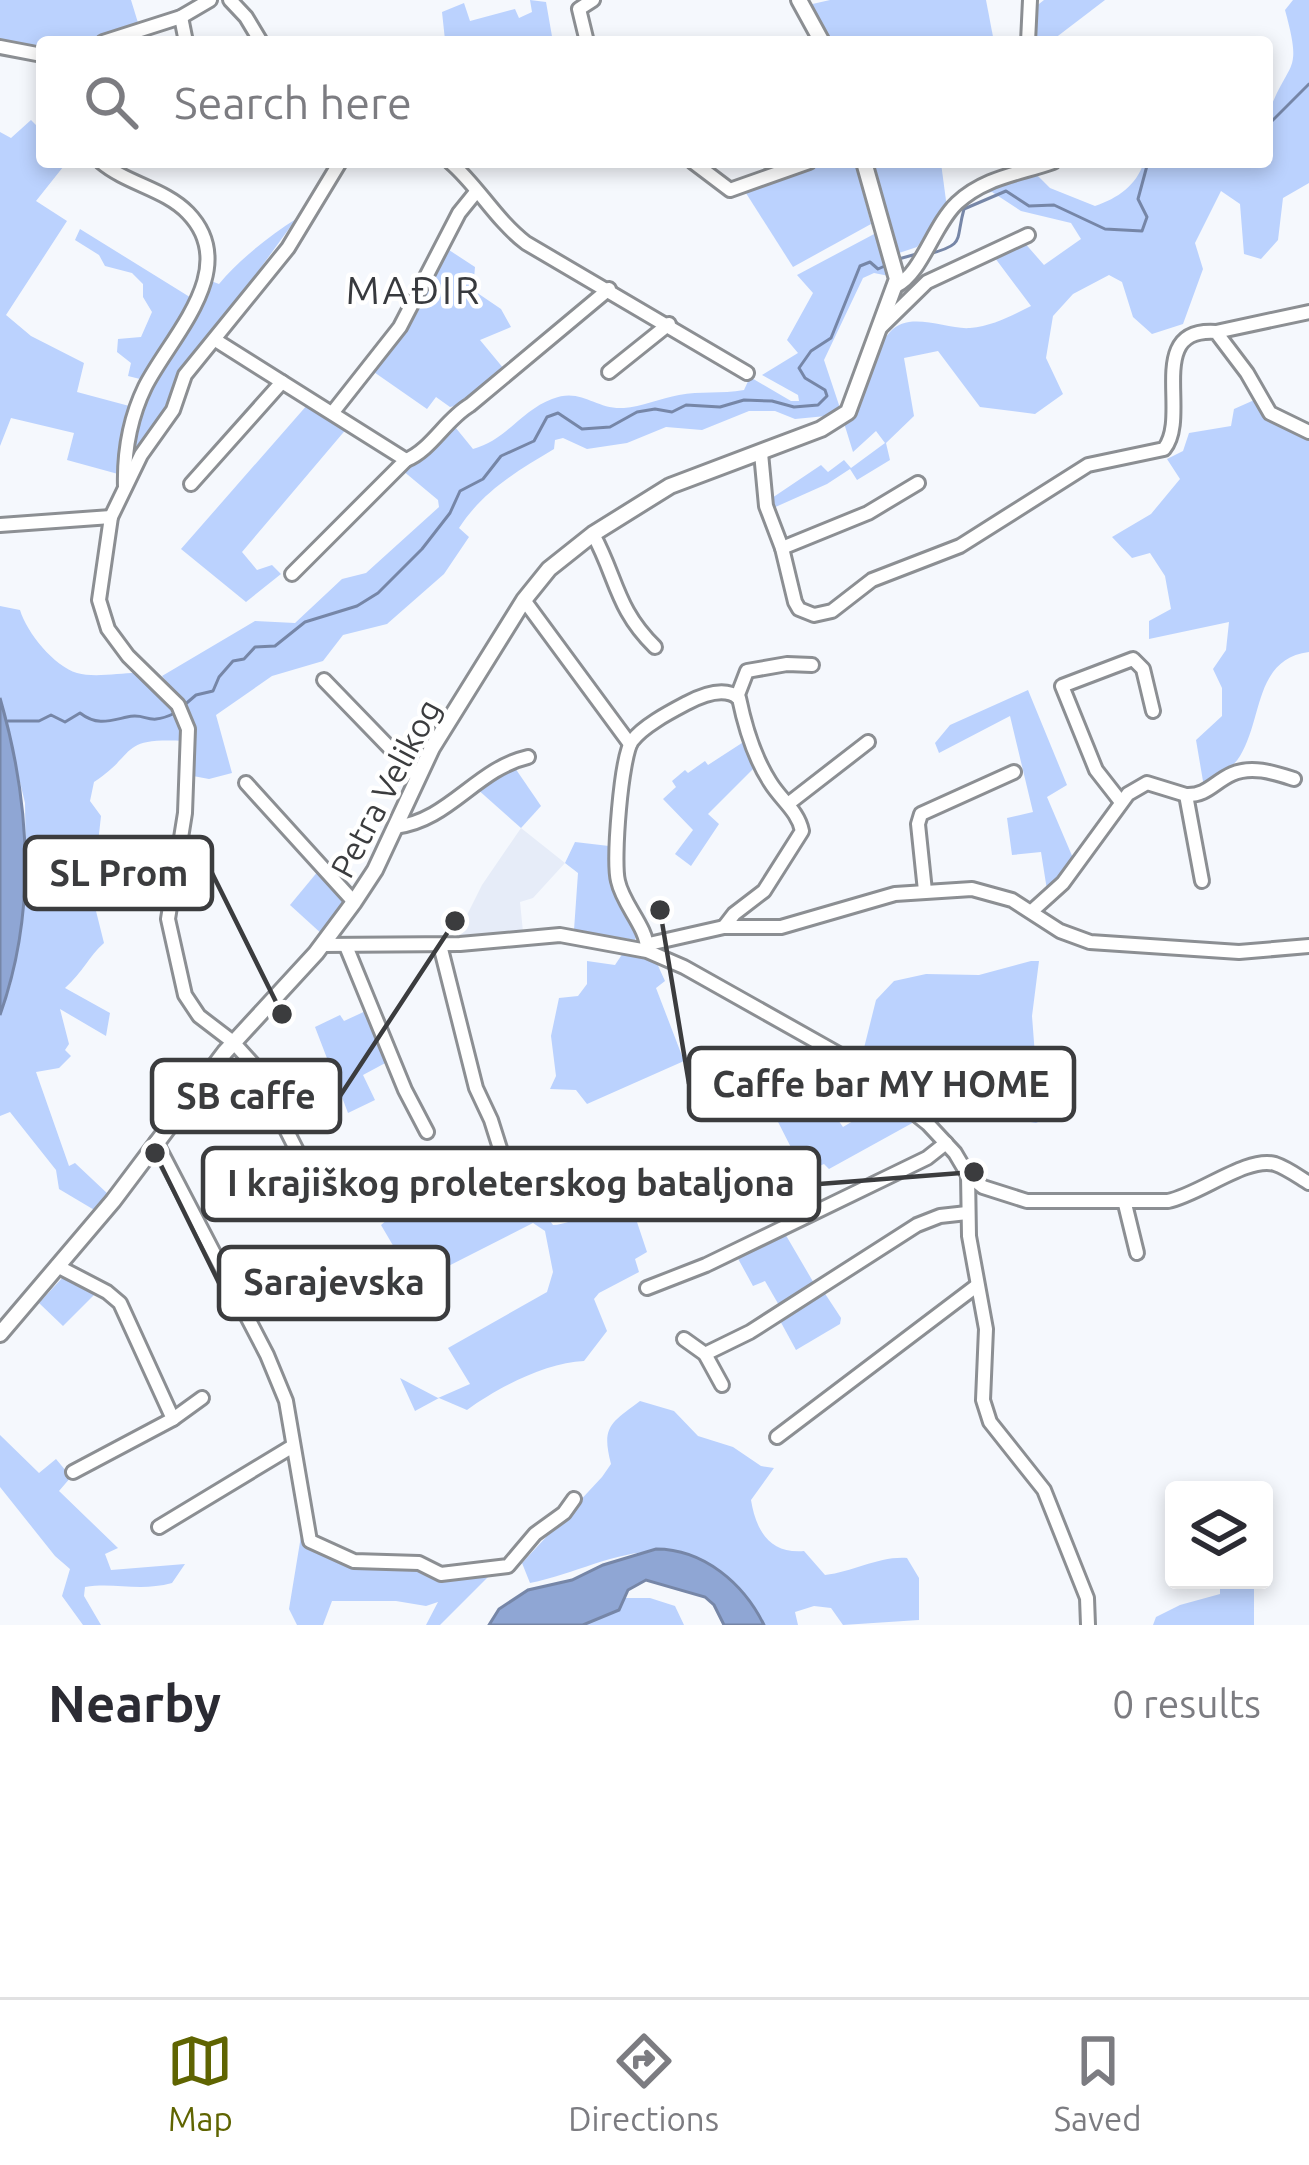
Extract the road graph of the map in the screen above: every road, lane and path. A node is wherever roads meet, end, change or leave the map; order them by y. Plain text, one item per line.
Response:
1 (210, 0) edge
2 (230, 0) edge
3 (593, 0) edge
4 (800, 0) edge
5 (1030, 0) edge
6 (181, 17) junction
7 (122, 36) edge
8 (185, 36) edge
9 (257, 36) edge
10 (586, 36) edge
11 (819, 36) edge
12 (1028, 36) edge
13 (0, 46) edge
14 (36, 54) edge
15 (109, 168) edge
16 (336, 168) edge
17 (457, 168) edge
18 (701, 168) edge
19 (792, 168) edge
20 (866, 168) edge
21 (1030, 168) edge
22 (476, 193) junction
23 (1028, 235) dead end
24 (896, 286) junction
25 (609, 289) junction
26 (1309, 312) edge
27 (669, 324) junction
28 (879, 329) junction
29 (1216, 332) junction
30 (217, 341) junction
31 (610, 372) dead end
32 (747, 373) dead end
33 (282, 382) junction
34 (333, 412) junction
35 (1309, 432) edge
36 (761, 453) junction
37 (406, 460) junction
38 (918, 483) dead end
39 (191, 484) dead end
40 (125, 487) junction
41 (111, 517) junction
42 (0, 525) edge
43 (593, 534) junction
44 (782, 548) junction
45 (292, 574) dead end
46 (524, 599) junction
47 (655, 646) dead end
48 (812, 664) dead end
49 (324, 680) dead end
50 (737, 697) junction
51 (1153, 711) dead end
52 (868, 742) dead end
53 (630, 744) junction
54 (528, 758) dead end
55 (1014, 772) dead end
56 (417, 776) junction
57 (1294, 779) dead end
58 (246, 783) dead end
59 (1186, 795) junction
60 (1120, 802) junction
61 (788, 804) junction
62 (395, 827) junction
63 (1202, 881) dead end
64 (925, 891) junction
65 (354, 902) junction
66 (1032, 910) junction
67 (724, 927) junction
68 (322, 945) junction
69 (440, 945) junction
70 (346, 946) junction
71 (1309, 946) edge
72 (648, 948) junction
73 (233, 1042) junction
74 (334, 1096) dead end
75 (284, 1118) junction
76 (427, 1132) dead end
77 (156, 1142) junction
78 (946, 1143) junction
79 (504, 1161) dead end
80 (968, 1175) junction
81 (1309, 1183) edge
82 (983, 1187) junction
83 (969, 1198) junction
84 (1125, 1204) junction
85 (327, 1210) dead end
86 (967, 1213) junction
87 (1136, 1253) dead end
88 (57, 1266) junction
89 (975, 1287) junction
90 (647, 1288) dead end
91 (0, 1334) edge
92 (684, 1340) dead end
93 (705, 1354) junction
94 (722, 1385) dead end
95 (202, 1398) dead end
96 (173, 1419) junction
97 (777, 1437) dead end
98 (293, 1446) junction
99 (73, 1472) dead end
100 (574, 1499) dead end
101 (160, 1527) dead end
102 (1088, 1625) edge

1 - 6 street
2 - 9 street
3 - 10 street
4 - 11 street
5 - 12 street
6 - 7 street
6 - 8 street
13 - 14 street
15 - 40 street
16 - 30 street
17 - 22 street
18 - 19 street
20 - 24 street, Petra Velikog
21 - 24 street, Petra Velikog
22 - 25 street
22 - 34 street
23 - 28 street
24 - 28 street, Petra Velikog
25 - 27 street
25 - 37 street
26 - 29 street
27 - 31 street
27 - 32 street
28 - 36 street, Petra Velikog
29 - 35 street
29 - 44 street
30 - 33 street
30 - 40 street
33 - 34 street
33 - 39 street
34 - 37 street
36 - 43 street, Petra Velikog
36 - 44 street
37 - 45 street
38 - 44 street
40 - 41 street
41 - 42 street
41 - 73 street
43 - 46 street, Petra Velikog
43 - 47 street
46 - 53 street
46 - 56 street, Petra Velikog
48 - 50 street
49 - 56 street
50 - 53 street
50 - 61 street
51 - 60 street
52 - 61 street
53 - 72 street
54 - 62 street
55 - 64 street
56 - 62 street, Petra Velikog
57 - 59 street
58 - 65 street
59 - 60 street
59 - 63 street
60 - 66 street
61 - 67 street
62 - 65 street, Petra Velikog
64 - 66 street
64 - 67 street
65 - 68 street, Petra Velikog
66 - 71 street
67 - 72 street
68 - 70 street
68 - 73 street, Petra Velikog
69 - 70 street
69 - 72 street
69 - 79 street
70 - 76 street
72 - 78 street
73 - 75 street
73 - 77 street, Petra Velikog
74 - 75 street
75 - 85 street
77 - 88 street, Petra Velikog
77 - 98 street
78 - 80 street
78 - 90 street
80 - 82 street
80 - 83 street
81 - 84 street
82 - 83 street
82 - 84 street
83 - 86 street
84 - 87 street
86 - 89 street
86 - 93 street
88 - 91 street, Petra Velikog
88 - 96 street
89 - 97 street
89 - 102 street
92 - 93 street
93 - 94 street
95 - 96 street
96 - 99 street
98 - 100 street
98 - 101 street

